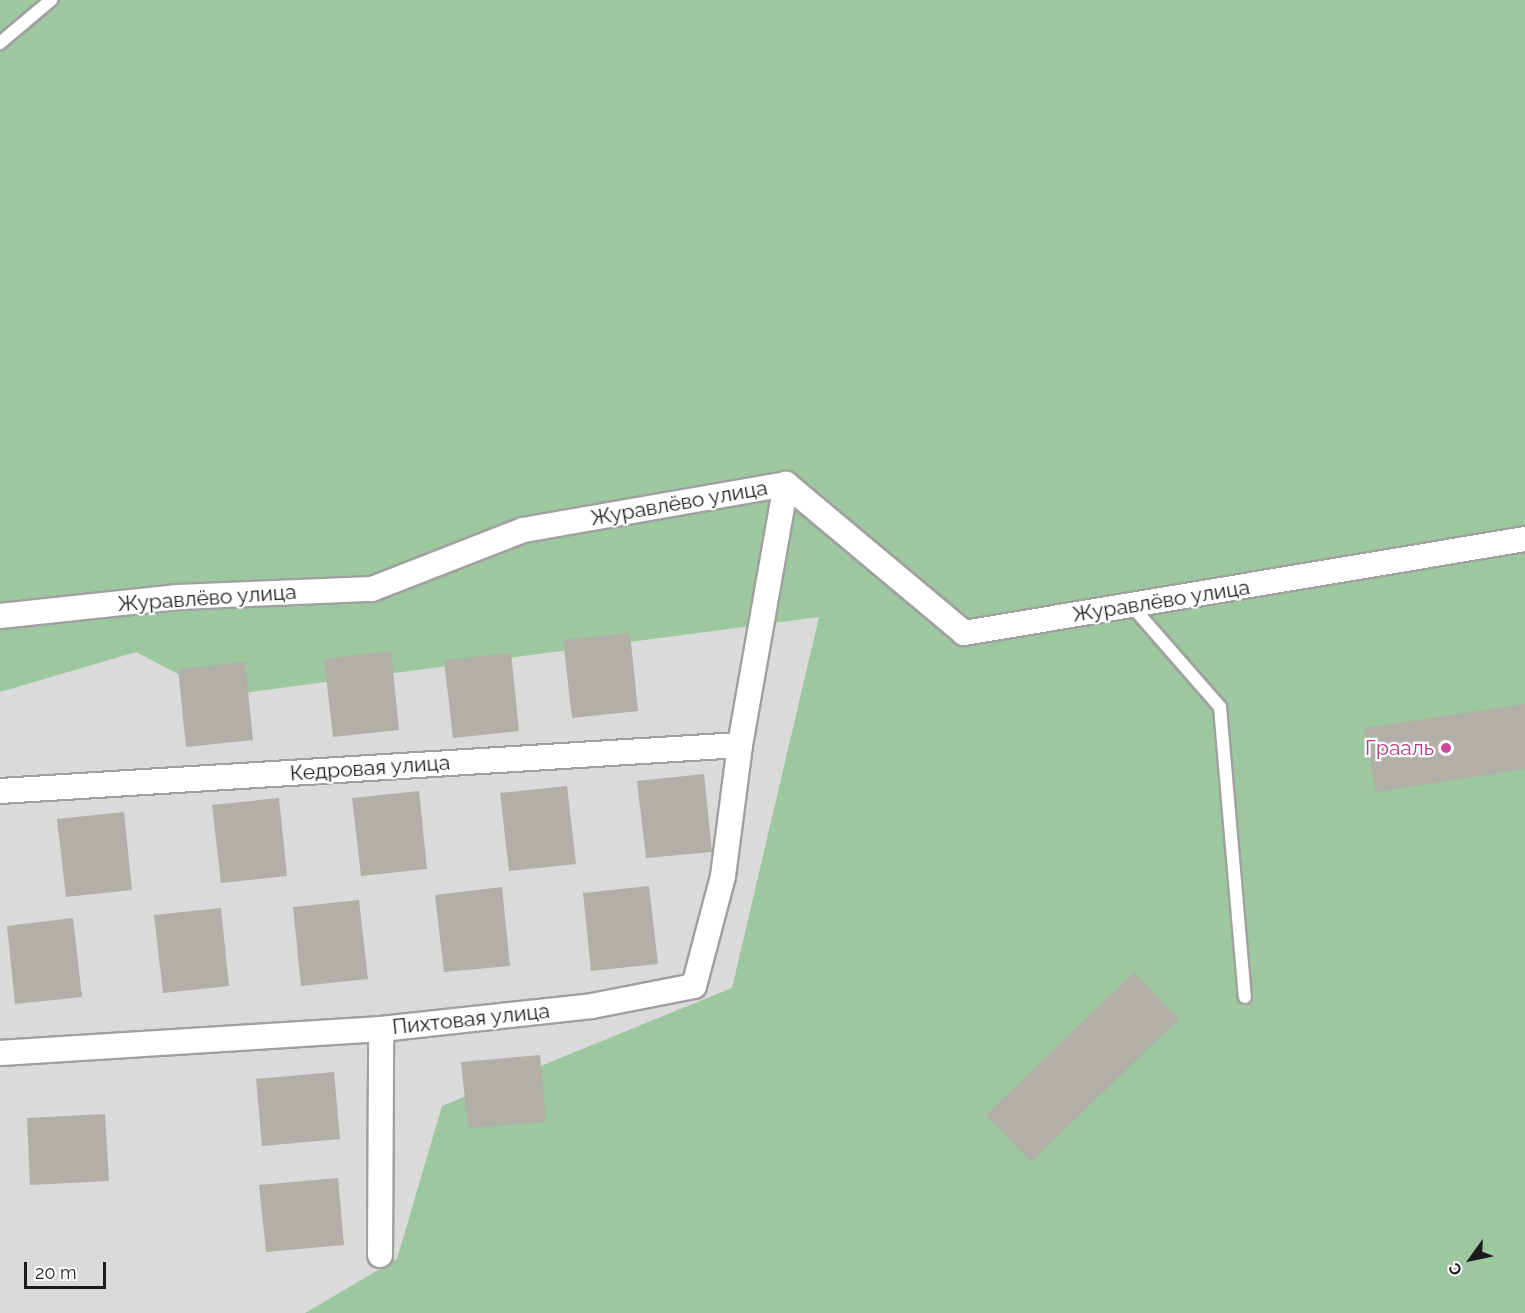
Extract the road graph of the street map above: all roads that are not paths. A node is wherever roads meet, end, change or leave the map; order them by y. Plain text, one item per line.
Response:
1 (51, 0) edge
2 (0, 43) edge
3 (786, 484) junction
4 (1525, 539) edge
5 (1131, 605) junction
6 (0, 616) edge
7 (740, 745) junction
8 (0, 791) edge
9 (1245, 997) dead end
10 (381, 1029) junction
11 (0, 1053) edge
12 (380, 1255) dead end

1 - 2 lane
3 - 5 street, Журавлёво улица
3 - 6 street, Журавлёво улица
3 - 7 street
4 - 5 street, Журавлёво улица
5 - 9 lane
7 - 8 street, Кедровая улица
7 - 10 street, Пихтовая улица
10 - 11 street, Пихтовая улица
10 - 12 street

